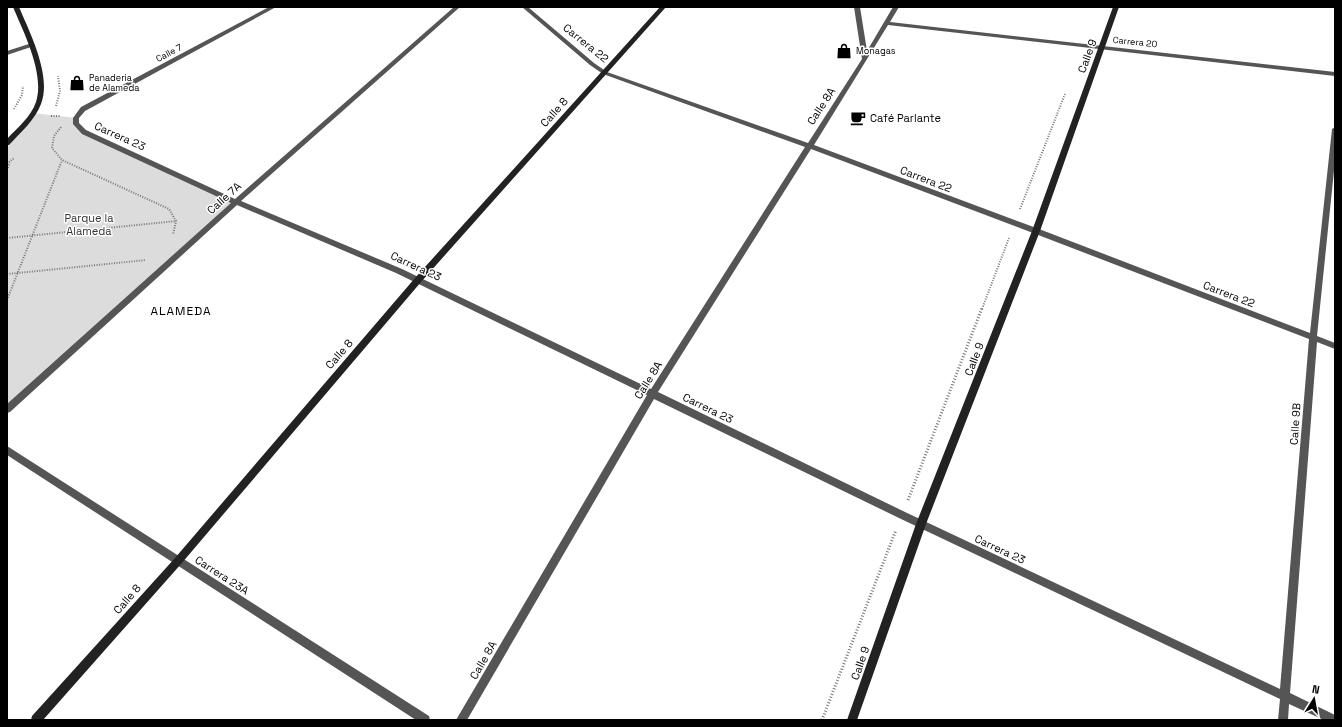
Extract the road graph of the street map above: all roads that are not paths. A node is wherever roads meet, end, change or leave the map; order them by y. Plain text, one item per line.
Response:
1 (16, 7) edge
2 (273, 7) edge
3 (457, 7) edge
4 (526, 7) edge
5 (663, 7) edge
6 (858, 7) edge
7 (896, 7) edge
8 (1116, 7) edge
9 (886, 23) junction
10 (32, 45) junction
11 (1101, 47) junction
12 (7, 53) edge
13 (865, 59) junction
14 (605, 73) junction
15 (1335, 74) edge
16 (76, 118) joint
17 (1335, 129) edge
18 (7, 143) edge
19 (809, 146) junction
20 (236, 202) junction
21 (1036, 231) junction
22 (418, 280) junction
23 (1313, 338) junction
24 (1335, 346) edge
25 (652, 394) junction
26 (7, 409) edge
27 (7, 450) edge
28 (921, 524) junction
29 (178, 561) junction
30 (1285, 697) junction
31 (36, 720) edge
32 (425, 720) edge
33 (461, 720) edge
34 (852, 720) edge
35 (1283, 720) edge
36 (1335, 720) edge

1 - 10 main road
2 - 16 street, Calle 7
3 - 20 street, Calle 7A
4 - 14 street, Carrera 22
5 - 14 main road, Calle 8
6 - 13 street
7 - 9 street, Calle 8A
8 - 11 main road, Calle 9
9 - 11 street, Carrera 20
9 - 13 street, Calle 8A
10 - 12 street
10 - 18 main road
11 - 15 street, Carrera 20
11 - 21 main road, Calle 9
13 - 19 street, Calle 8A
14 - 19 street, Carrera 22
14 - 22 main road, Calle 8
16 - 20 street, Carrera 23
17 - 23 street, Calle 9B
19 - 21 street, Carrera 22
19 - 25 street, Calle 8A
20 - 22 street, Carrera 23
20 - 26 street, Calle 7A
21 - 23 street, Carrera 22
21 - 28 main road, Calle 9
22 - 25 street, Carrera 23
22 - 29 main road, Calle 8
23 - 24 street, Carrera 22
23 - 30 street, Calle 9B
25 - 28 street, Carrera 23
25 - 33 street, Calle 8A
27 - 29 street, Carrera 23A
28 - 30 street, Carrera 23
28 - 34 main road, Calle 9
29 - 31 main road, Calle 8
29 - 32 street, Carrera 23A
30 - 35 street, Calle 9B
30 - 36 street, Carrera 23

